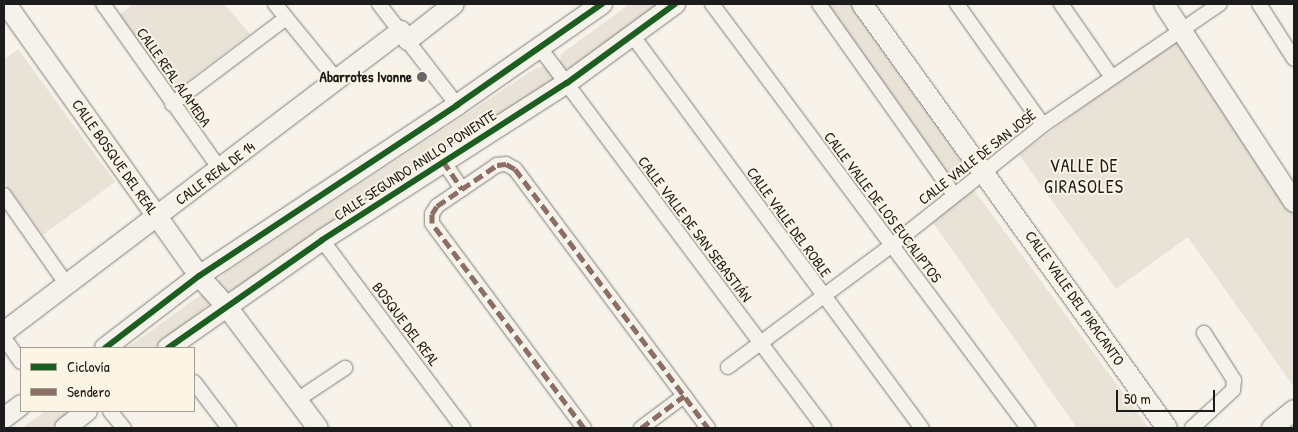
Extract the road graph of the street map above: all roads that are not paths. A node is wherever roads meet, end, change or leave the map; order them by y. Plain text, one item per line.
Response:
1 (5, 4) edge
2 (103, 4) edge
3 (275, 4) edge
4 (379, 4) edge
5 (454, 4) edge
6 (602, 4) edge
7 (675, 4) edge
8 (712, 4) edge
9 (819, 4) edge
10 (862, 4) edge
11 (957, 4) edge
12 (1061, 4) edge
13 (1164, 4) edge
14 (1220, 4) edge
15 (1259, 4) edge
16 (286, 18) junction
17 (1182, 31) junction
18 (404, 35) junction
19 (632, 35) junction
20 (540, 48) junction
21 (1294, 59) edge
22 (1111, 76) junction
23 (337, 80) junction
24 (567, 83) junction
25 (172, 104) junction
26 (457, 105) junction
27 (1043, 125) junction
28 (447, 168) junction
29 (220, 169) junction
30 (984, 175) junction
31 (462, 189) junction
32 (4, 195) edge
33 (954, 195) junction
34 (1294, 202) edge
35 (157, 217) junction
36 (322, 240) junction
37 (891, 246) junction
38 (199, 276) junction
39 (67, 285) junction
40 (823, 296) junction
41 (227, 307) junction
42 (4, 332) edge
43 (1204, 333) dead end
44 (4, 338) edge
45 (760, 343) junction
46 (106, 347) edge
47 (169, 347) edge
48 (20, 361) edge
49 (728, 367) dead end
50 (345, 368) dead end
51 (195, 383) edge
52 (684, 396) junction
53 (297, 400) junction
54 (20, 406) edge
55 (1294, 410) edge
56 (86, 412) edge
57 (111, 412) edge
58 (4, 418) edge
59 (1158, 426) edge
60 (65, 428) edge
61 (124, 428) edge
62 (229, 428) edge
63 (318, 428) edge
64 (463, 428) edge
65 (584, 428) edge
66 (641, 428) edge
67 (708, 428) edge
68 (824, 428) edge
69 (922, 428) edge
70 (1028, 428) edge
71 (1192, 428) edge
72 (1272, 428) edge

1 - 35 main road, CALLE BOSQUE DEL REAL
2 - 25 street, CALLE REAL ALAMEDA
3 - 16 street
4 - 18 street
5 - 18 main road, CALLE REAL DE 14
6 - 20 main road, CALLE SEGUNDO ANILLO PONIENTE
7 - 19 main road, CALLE SEGUNDO ANILLO PONIENTE
8 - 37 street, CALLE VALLE DE LOS EUCALIPTOS
9 - 33 street
10 - 30 main road, CALLE VALLE DEL PIRACANTO
11 - 27 street
12 - 22 street
13 - 17 main road
14 - 17 street, CALLE VALLE DE SAN JOSÉ
15 - 21 street
16 - 23 street
16 - 25 street
17 - 22 street, CALLE VALLE DE SAN JOSÉ
17 - 34 main road
18 - 23 main road, CALLE REAL DE 14
18 - 26 street
19 - 24 main road, CALLE SEGUNDO ANILLO PONIENTE
19 - 40 street, CALLE VALLE DEL ROBLE
20 - 24 street, CALLE VALLE DE SAN SEBASTIÁN
20 - 26 main road, CALLE SEGUNDO ANILLO PONIENTE
22 - 27 street, CALLE VALLE DE SAN JOSÉ
23 - 29 main road, CALLE REAL DE 14
24 - 28 main road, CALLE SEGUNDO ANILLO PONIENTE
24 - 45 street, CALLE VALLE DE SAN SEBASTIÁN
25 - 29 street, CALLE REAL ALAMEDA
26 - 38 main road, CALLE SEGUNDO ANILLO PONIENTE
27 - 30 street, CALLE VALLE DE SAN JOSÉ
28 - 31 street
28 - 36 main road, CALLE SEGUNDO ANILLO PONIENTE
29 - 35 main road, CALLE REAL DE 14
30 - 33 street, CALLE VALLE DE SAN JOSÉ
30 - 59 main road, CALLE VALLE DEL PIRACANTO
31 - 52 street
31 - 65 street
32 - 39 street
33 - 37 street, CALLE VALLE DE SAN JOSÉ
35 - 38 main road, CALLE BOSQUE DEL REAL
35 - 39 main road, CALLE REAL DE 14
36 - 41 main road, CALLE SEGUNDO ANILLO PONIENTE
36 - 64 street, BOSQUE DEL REAL
37 - 40 street, CALLE VALLE DE SAN JOSÉ
37 - 70 street, CALLE VALLE DE LOS EUCALIPTOS
38 - 41 main road, CALLE BOSQUE DEL REAL
38 - 46 main road, CALLE SEGUNDO ANILLO PONIENTE
39 - 42 main road, CALLE REAL DE 14
40 - 45 street, CALLE VALLE DE SAN JOSÉ
40 - 69 street, CALLE VALLE DEL ROBLE
41 - 47 main road, CALLE SEGUNDO ANILLO PONIENTE
41 - 53 main road, CALLE BOSQUE DEL REAL
43 - 71 street
44 - 48 street
45 - 49 street, CALLE VALLE DE SAN JOSÉ
45 - 68 street, CALLE VALLE DE SAN SEBASTIÁN
50 - 53 street
51 - 62 street
52 - 66 street
52 - 67 street
53 - 63 main road, CALLE BOSQUE DEL REAL
54 - 58 main road
55 - 72 main road
56 - 60 main road
57 - 61 street

